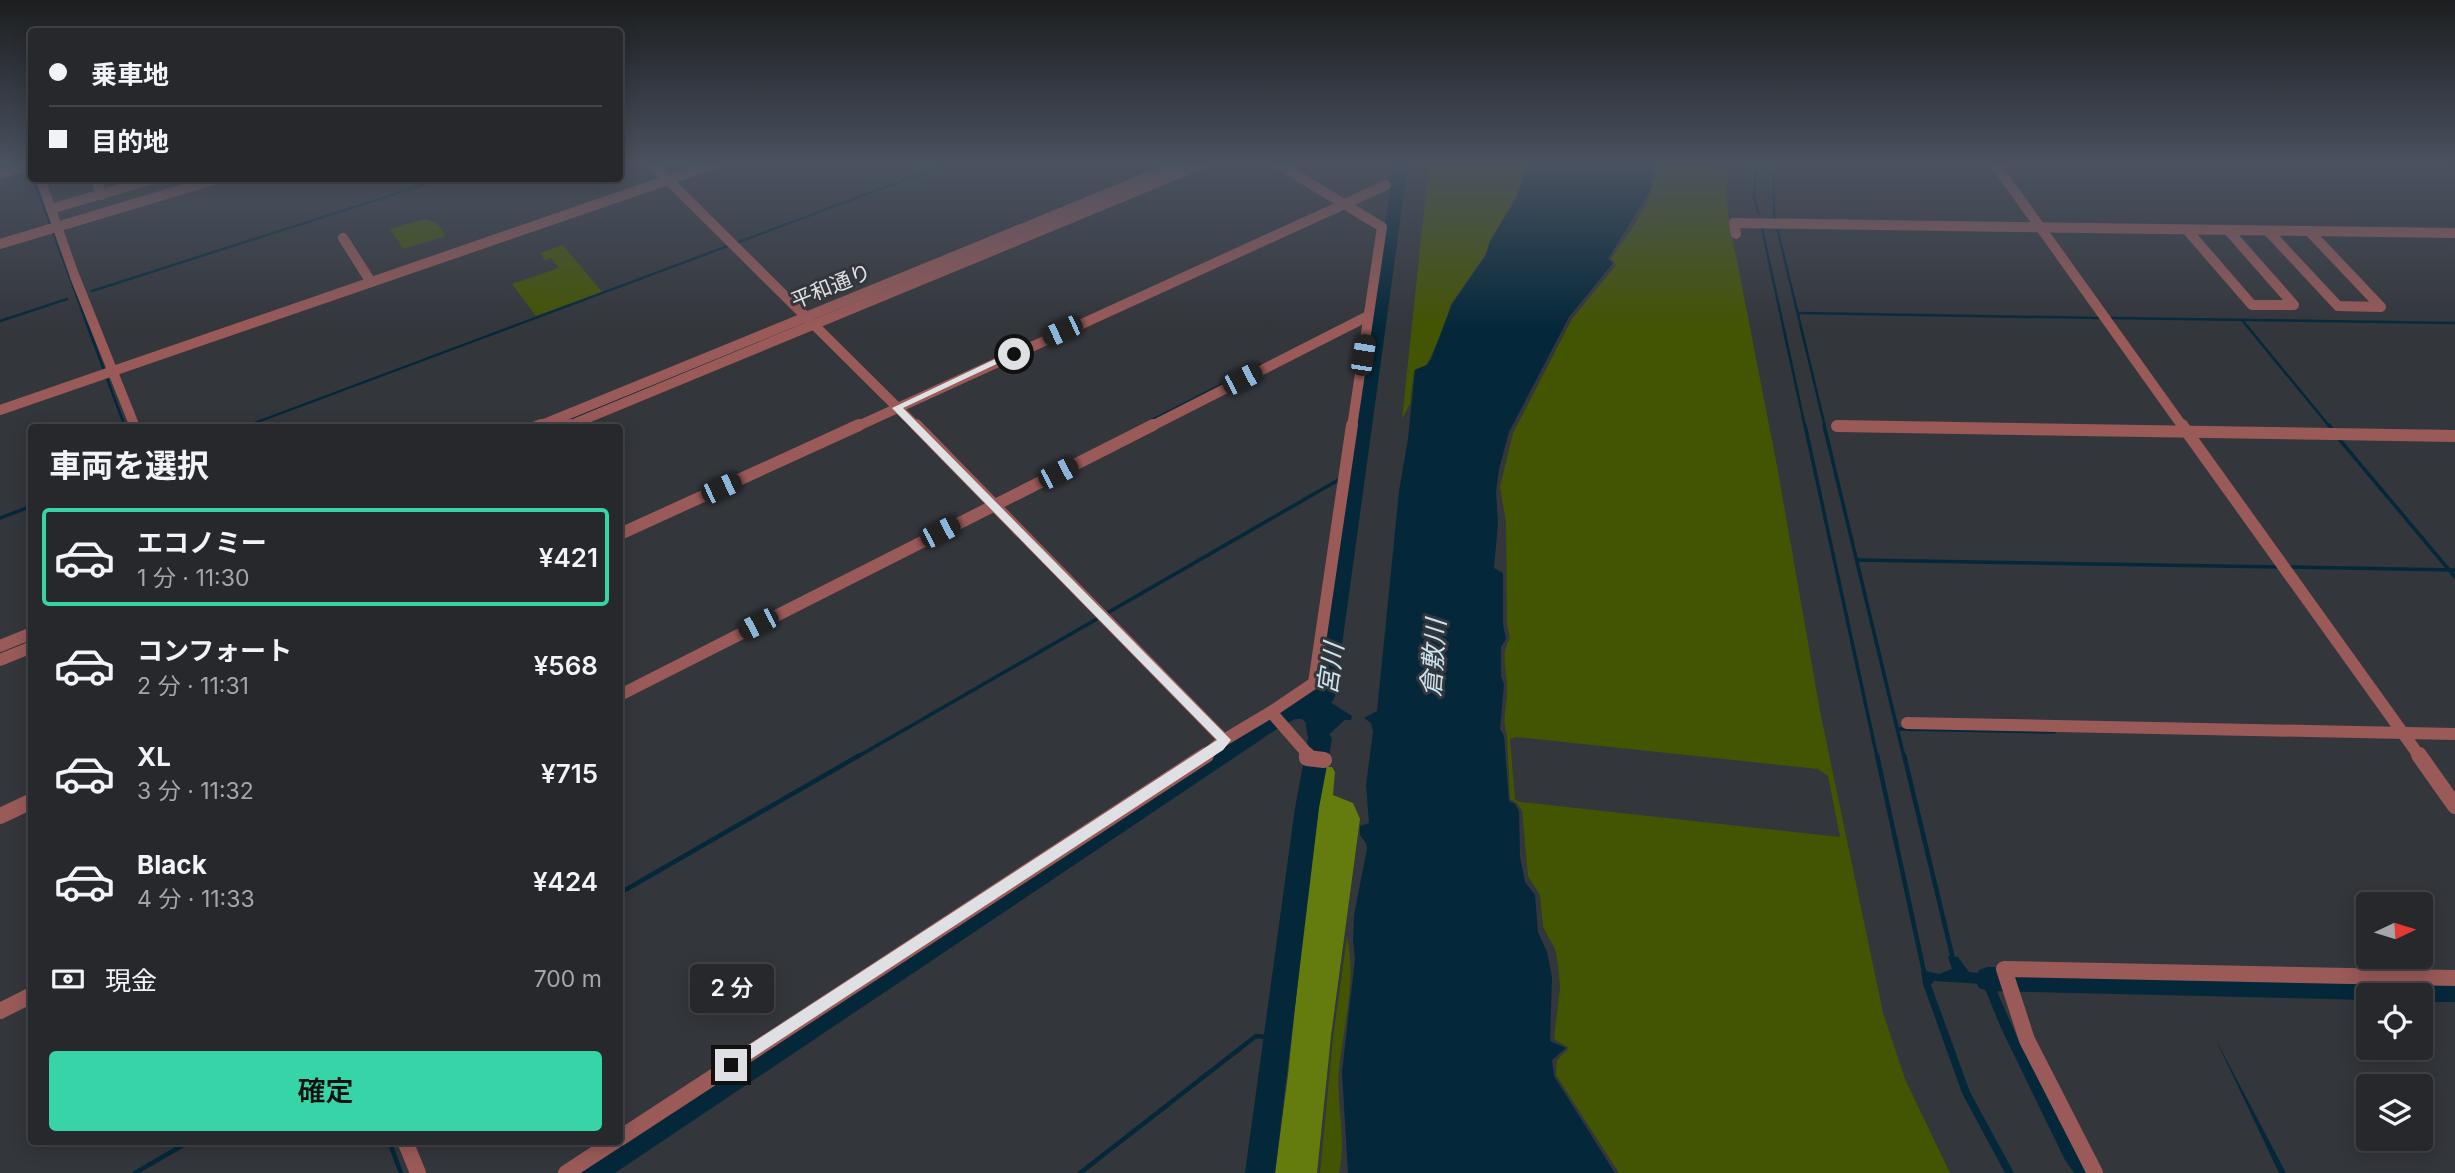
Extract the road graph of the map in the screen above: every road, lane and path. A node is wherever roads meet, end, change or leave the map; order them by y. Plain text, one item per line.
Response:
1 (53, 219) edge
2 (80, 219) edge
3 (558, 219) edge
4 (707, 219) edge
5 (1051, 219) edge
6 (1065, 219) edge
7 (1304, 219) edge
8 (1368, 219) edge
9 (1733, 219) edge
10 (2033, 219) edge
11 (1734, 223) junction
12 (55, 226) junction
13 (2040, 228) junction
14 (2187, 230) junction
15 (2228, 230) junction
16 (2268, 231) junction
17 (2309, 231) junction
18 (2455, 233) edge
19 (1736, 234) dead end
20 (343, 238) dead end
21 (0, 244) edge
22 (75, 277) joint
23 (371, 282) junction
24 (1369, 313) junction
25 (810, 321) junction
26 (108, 373) junction
27 (895, 406) junction
28 (0, 410) edge
29 (134, 424) edge
30 (544, 424) edge
31 (572, 424) edge
32 (1837, 426) dead end
33 (2188, 432) junction
34 (2455, 436) edge
35 (991, 504) junction
36 (623, 533) edge
37 (28, 636) edge
38 (0, 646) edge
39 (28, 649) edge
40 (0, 660) edge
41 (623, 693) edge
42 (1275, 716) junction
43 (1907, 723) dead end
44 (2455, 734) edge
45 (2406, 737) junction
46 (1224, 740) junction
47 (1318, 759) dead end
48 (28, 803) edge
49 (2455, 806) edge
50 (0, 816) edge
51 (2455, 978) edge
52 (28, 997) edge
53 (0, 1011) edge
54 (623, 1136) edge
55 (407, 1145) edge
56 (609, 1145) edge
57 (418, 1173) edge
58 (566, 1173) edge
59 (2095, 1173) edge

1 - 12 street
2 - 12 street
3 - 23 street
4 - 25 street
5 - 25 street, 平和通り
6 - 25 street
7 - 27 street
8 - 24 street
9 - 11 street
10 - 13 street
11 - 13 street
11 - 19 street
12 - 21 street
12 - 22 street
13 - 14 street
13 - 33 street
14 - 15 street
14 - 15 street
15 - 16 street
16 - 17 street
16 - 17 street
17 - 18 street
20 - 23 street
22 - 26 street
23 - 26 street
24 - 35 street
24 - 42 street
25 - 27 street
25 - 30 street, 平和通り
25 - 31 street
26 - 28 street
26 - 29 street
27 - 35 street
27 - 36 street
32 - 33 street
33 - 34 street
33 - 45 street
35 - 41 street
35 - 46 street
37 - 38 street
39 - 40 street
42 - 46 street
42 - 47 street
43 - 45 street
44 - 45 street
45 - 49 street
46 - 54 street
48 - 50 street
51 - 59 street
52 - 53 street
55 - 57 street
56 - 58 street

